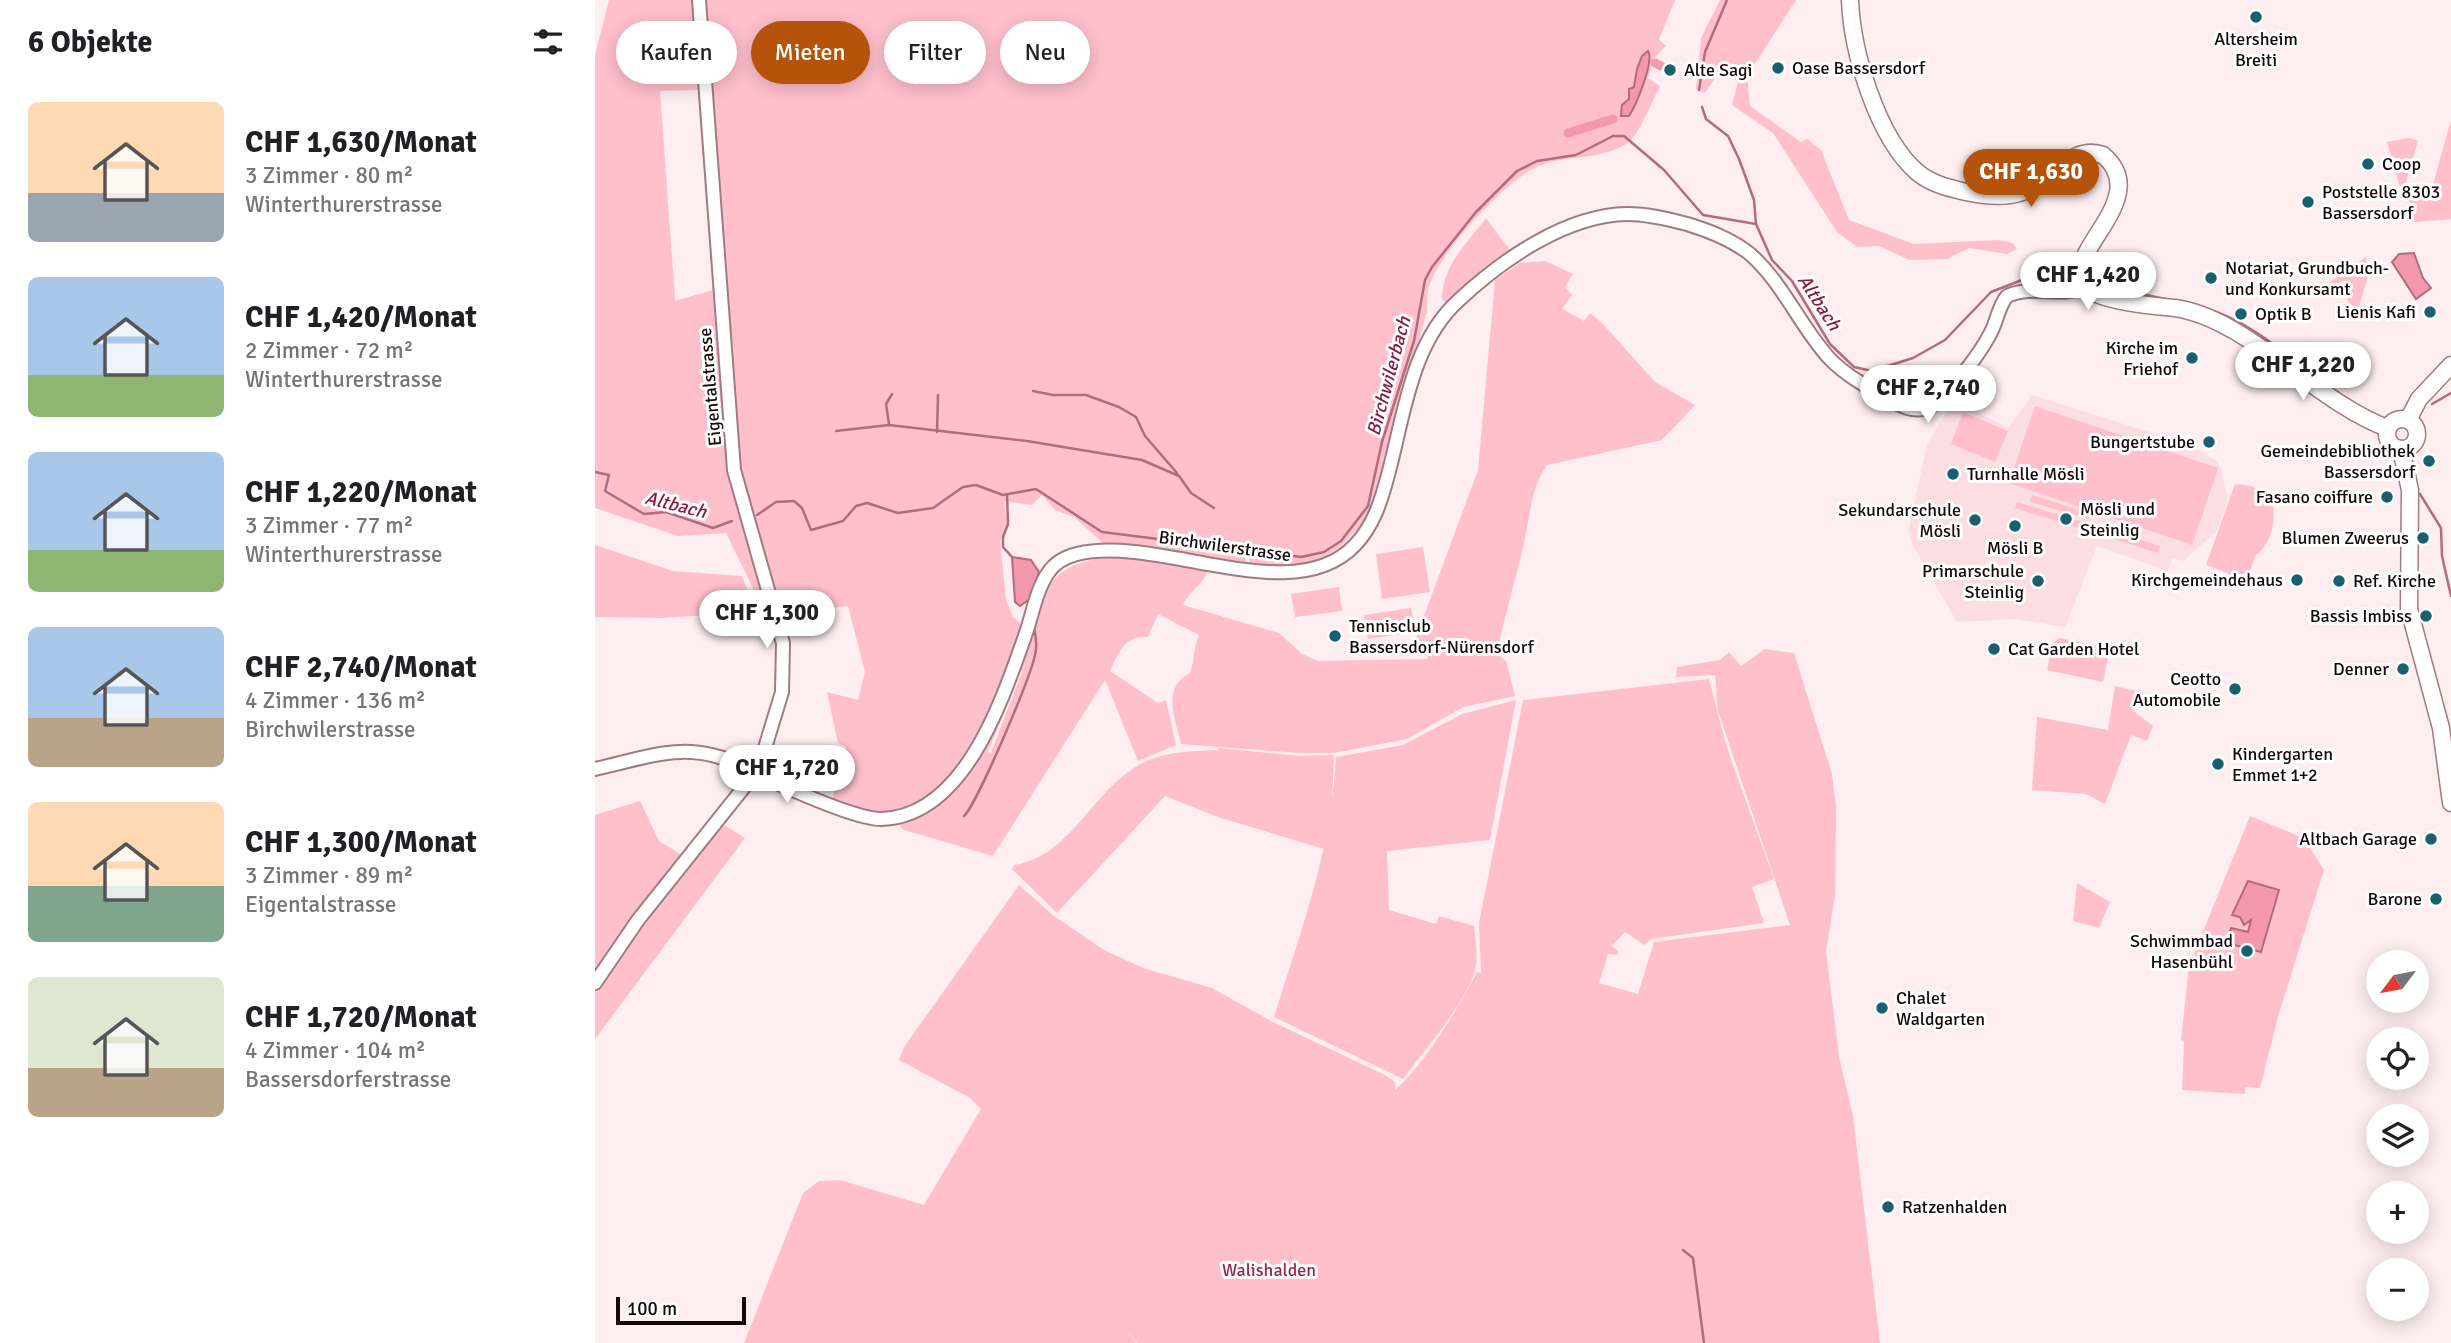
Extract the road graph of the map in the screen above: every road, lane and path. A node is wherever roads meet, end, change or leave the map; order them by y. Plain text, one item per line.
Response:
1 (699, 0) edge
2 (1850, 0) edge
3 (2084, 287) junction
4 (2451, 365) edge
5 (2408, 420) junction
6 (2387, 428) junction
7 (2401, 449) junction
8 (761, 761) junction
9 (745, 767) junction
10 (595, 769) edge
11 (766, 778) junction
12 (749, 781) junction
13 (2451, 803) edge
14 (595, 983) edge

1 - 8 street, Eigentalstrasse
2 - 3 main road
3 - 6 main road
3 - 11 street, Birchwilerstrasse
4 - 5 main road
5 - 6 main road
5 - 7 main road
6 - 7 main road
7 - 13 main road
8 - 9 street
8 - 11 street
9 - 10 street
9 - 12 street
11 - 12 street
12 - 14 street

